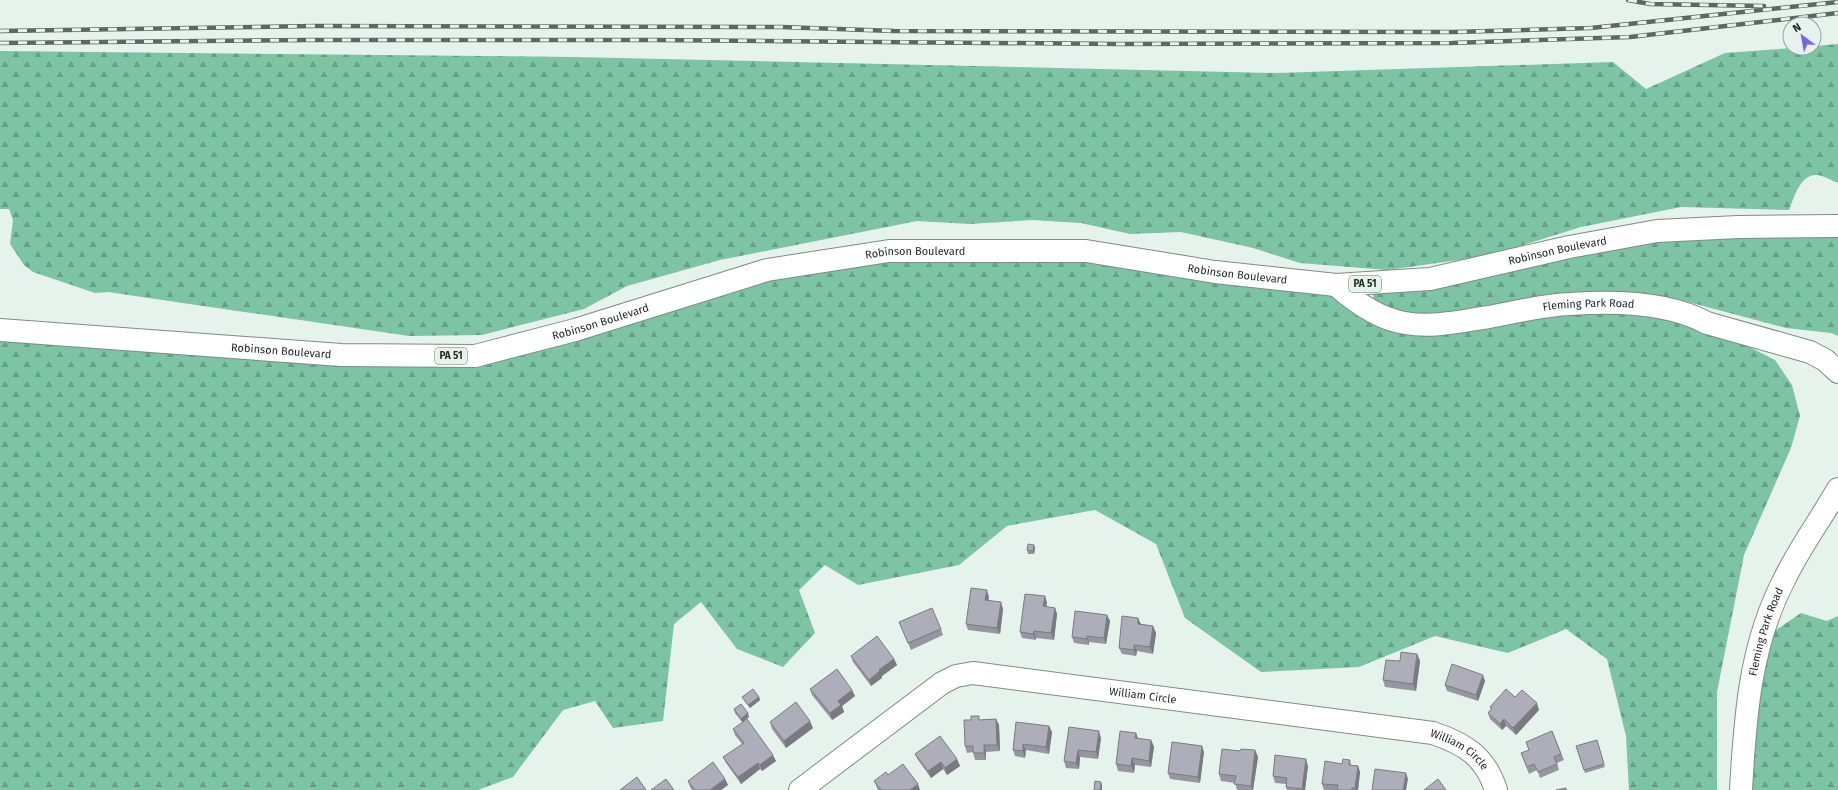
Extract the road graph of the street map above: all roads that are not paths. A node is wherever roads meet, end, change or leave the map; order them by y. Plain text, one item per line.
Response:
1 (1838, 226) edge
2 (1336, 286) junction
3 (0, 330) edge
4 (1838, 372) edge
5 (1838, 489) edge
6 (800, 790) edge
7 (1496, 790) edge
8 (1741, 790) edge

1 - 2 main road, Robinson Boulevard / PA 51
2 - 3 main road, Robinson Boulevard / PA 51
2 - 4 main road, Fleming Park Road
5 - 8 main road, Fleming Park Road
6 - 7 main road, William Circle

